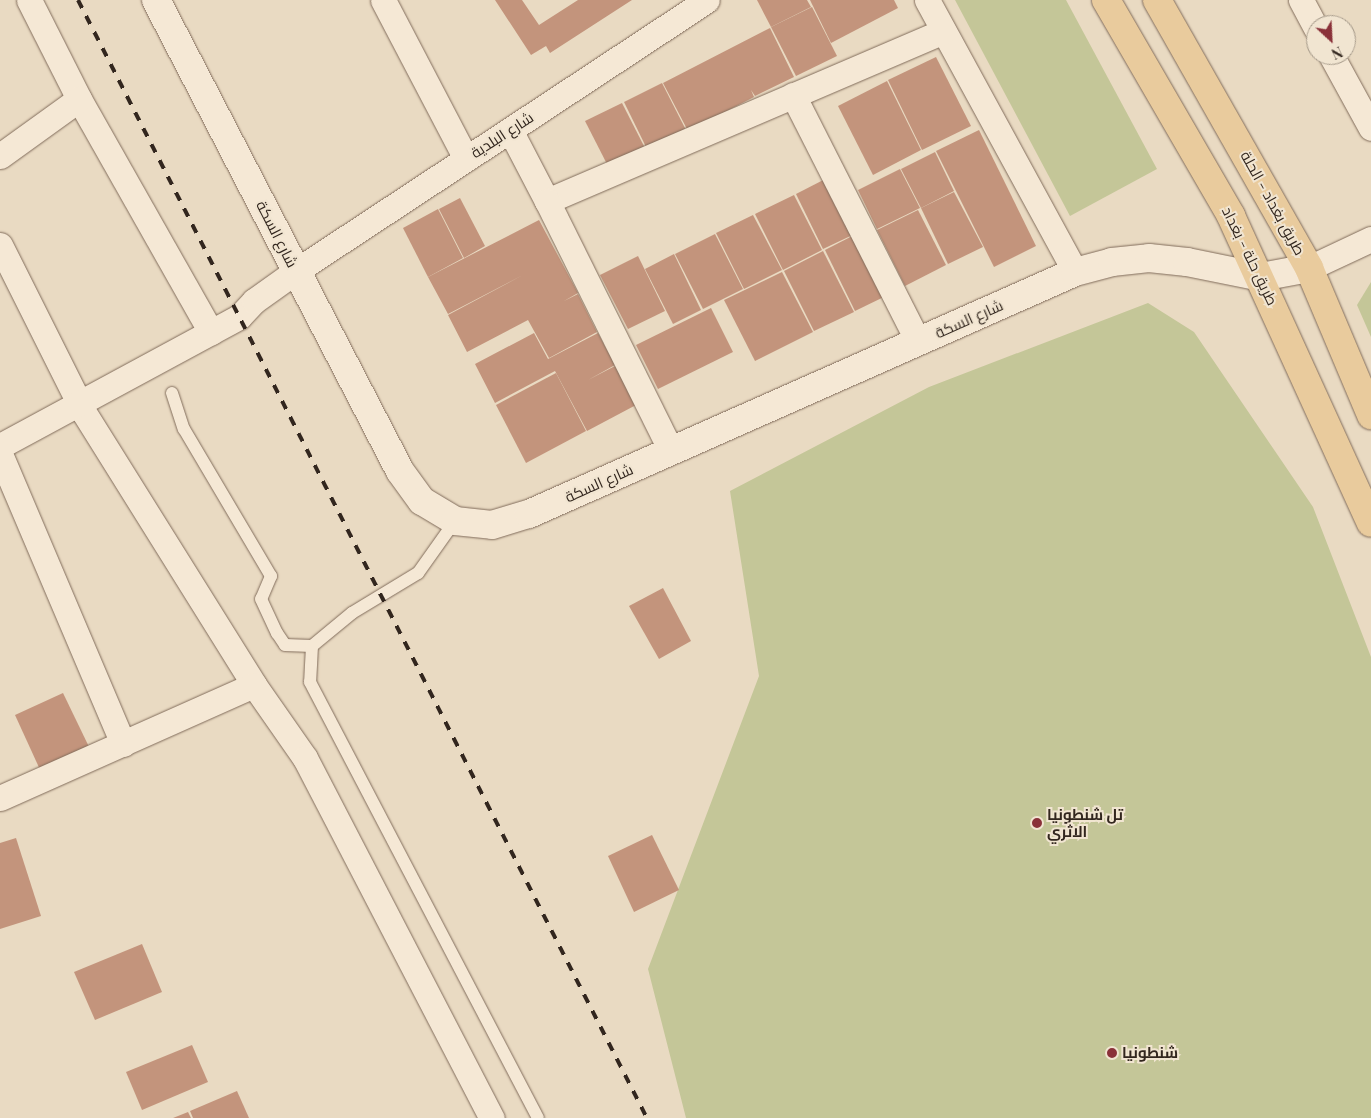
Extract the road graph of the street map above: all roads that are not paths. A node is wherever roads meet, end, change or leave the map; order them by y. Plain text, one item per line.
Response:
1 (29, 0) edge
2 (156, 0) edge
3 (383, 0) edge
4 (707, 0) edge
5 (927, 0) edge
6 (1106, 0) edge
7 (1157, 0) edge
8 (1301, 0) edge
9 (1309, 15) edge
10 (943, 31) junction
11 (1336, 65) edge
12 (793, 96) junction
13 (79, 99) junction
14 (1371, 128) edge
15 (510, 130) junction
16 (0, 156) edge
17 (466, 159) junction
18 (547, 201) junction
19 (1371, 239) edge
20 (0, 245) edge
21 (1309, 268) junction
22 (296, 271) junction
23 (1075, 272) junction
24 (1261, 277) junction
25 (212, 332) junction
26 (918, 341) junction
27 (172, 393) dead end
28 (80, 403) junction
29 (1371, 415) edge
30 (0, 446) edge
31 (671, 451) junction
32 (0, 454) edge
33 (455, 521) junction
34 (1371, 523) edge
35 (312, 646) junction
36 (254, 684) junction
37 (123, 744) junction
38 (0, 798) edge
39 (492, 1118) edge
40 (538, 1118) edge

1 - 13 street
2 - 22 street, شارع السكة
3 - 17 street
4 - 15 street, شارع البلدية
5 - 10 street
6 - 24 main road, طريق حلة - بغداد
7 - 21 main road, طريق بغداد - الحلة
8 - 9 street
10 - 12 street
10 - 23 street
11 - 14 street
12 - 18 street
12 - 26 street
13 - 16 street
13 - 25 street
15 - 17 street, شارع البلدية
15 - 18 street
17 - 22 street, شارع البلدية
18 - 31 street
19 - 21 street
20 - 28 street
21 - 24 street, شارع السكة
21 - 29 main road, طريق بغداد - الحلة
22 - 25 street, شارع البلدية
22 - 33 street, شارع السكة
23 - 24 street, شارع السكة
23 - 26 street, شارع السكة
24 - 34 main road, طريق حلة - بغداد
25 - 28 street, شارع البلدية
26 - 31 street, شارع السكة
27 - 35 lane
28 - 30 street, شارع البلدية
28 - 36 street
31 - 33 street, شارع السكة
32 - 37 street
33 - 35 lane
35 - 40 lane
36 - 37 street
36 - 39 street
37 - 38 street

